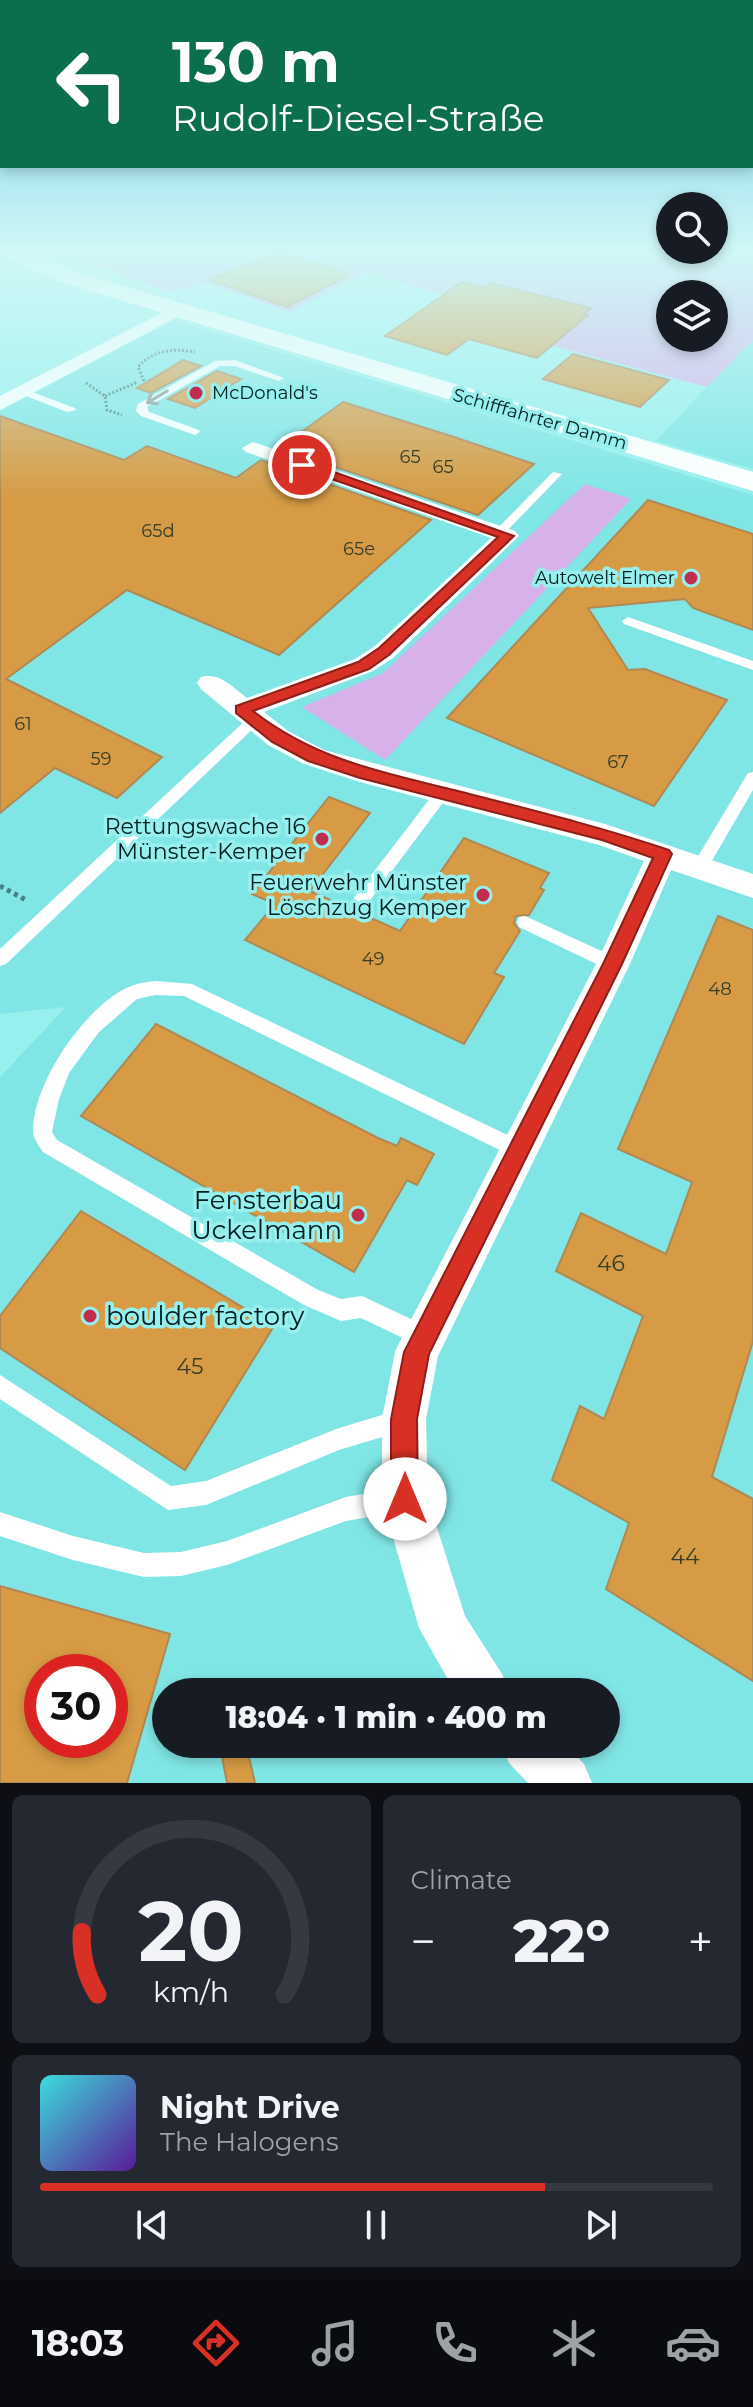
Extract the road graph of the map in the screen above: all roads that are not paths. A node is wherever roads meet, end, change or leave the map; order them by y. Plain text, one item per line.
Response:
1 (134, 333) edge
2 (255, 333) edge
3 (279, 378) dead end
4 (24, 392) junction
5 (0, 404) edge
6 (71, 410) dead end
7 (195, 432) dead end
8 (253, 448) dead end
9 (557, 474) dead end
10 (753, 482) edge
11 (499, 533) junction
12 (628, 621) dead end
13 (753, 666) edge
14 (210, 683) dead end
15 (248, 715) junction
16 (753, 777) edge
17 (443, 792) junction
18 (682, 861) junction
19 (753, 886) edge
20 (362, 899) dead end
21 (525, 922) dead end
22 (0, 959) edge
23 (613, 964) junction
24 (519, 1150) junction
25 (424, 1337) junction
26 (0, 1386) edge
27 (404, 1419) junction
28 (405, 1499) junction
29 (0, 1524) edge
30 (475, 1678) edge
31 (541, 1758) edge
32 (565, 1783) edge

1 - 4 street
2 - 10 main road, Schifffahrter Damm
3 -> 7 lane
4 - 5 street
4 - 6 lane
8 - 11 street
9 - 11 lane
11 - 15 street
12 - 13 lane
14 - 15 street
15 - 17 street
15 - 22 lane
16 - 18 lane
17 - 18 street
17 - 20 lane
18 - 19 street
18 - 23 street
21 - 23 lane
23 - 24 street
24 - 25 street
24 - 25 lane
25 - 27 street
26 - 27 lane
27 - 28 street
28 - 29 lane
28 - 30 street
31 - 32 street

